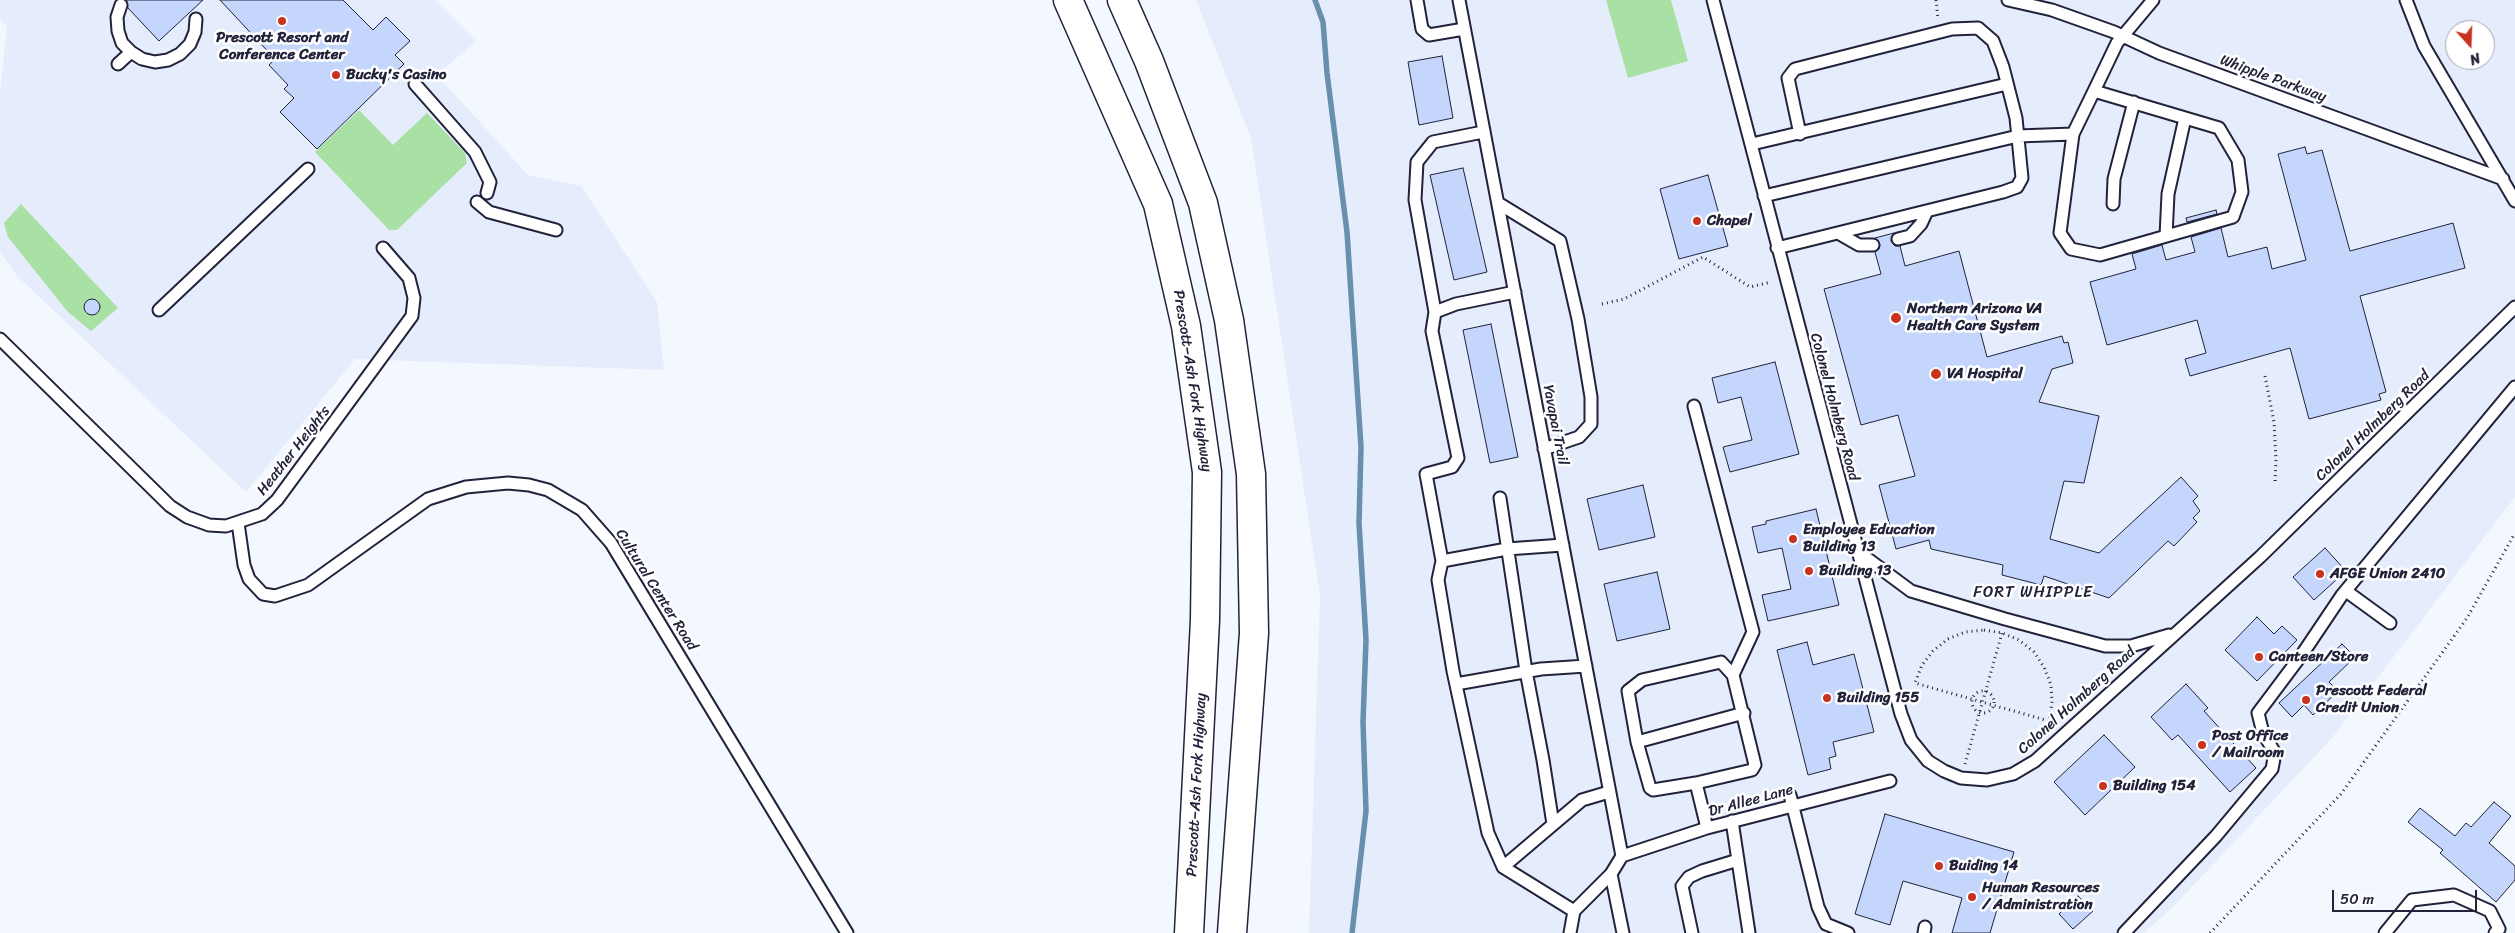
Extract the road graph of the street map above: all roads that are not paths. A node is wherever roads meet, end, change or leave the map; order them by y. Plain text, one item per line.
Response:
1 (1068, 0) edge
2 (1122, 0) edge
3 (1417, 0) edge
4 (1459, 0) edge
5 (1713, 0) edge
6 (2008, 0) edge
7 (2154, 0) edge
8 (2406, 0) edge
9 (121, 5) dead end
10 (196, 20) dead end
11 (1464, 29) junction
12 (2123, 35) junction
13 (131, 52) junction
14 (118, 64) dead end
15 (415, 84) dead end
16 (2007, 84) junction
17 (2094, 91) junction
18 (2134, 102) junction
19 (2185, 118) junction
20 (1483, 132) junction
21 (1800, 134) junction
22 (2073, 134) junction
23 (2018, 136) junction
24 (1752, 144) junction
25 (308, 169) dead end
26 (2503, 179) junction
27 (487, 193) dead end
28 (1764, 196) junction
29 (2515, 201) edge
30 (476, 202) dead end
31 (1498, 203) junction
32 (2113, 204) dead end
33 (1927, 211) junction
34 (556, 230) dead end
35 (1838, 233) junction
36 (2166, 236) junction
37 (1898, 239) dead end
38 (1873, 245) dead end
39 (383, 248) dead end
40 (1777, 248) junction
41 (1515, 292) junction
42 (2515, 307) edge
43 (159, 310) dead end
44 (1435, 312) junction
45 (0, 339) edge
46 (2515, 387) edge
47 (1694, 406) dead end
48 (1544, 449) junction
49 (1500, 498) dead end
50 (238, 523) junction
51 (1563, 545) junction
52 (1507, 549) junction
53 (1857, 551) junction
54 (1442, 561) junction
55 (2346, 591) junction
56 (2390, 623) dead end
57 (2174, 634) junction
58 (1586, 666) junction
59 (1526, 671) junction
60 (1733, 674) junction
61 (1456, 684) junction
62 (1744, 713) junction
63 (1637, 742) junction
64 (1890, 781) dead end
65 (1696, 783) junction
66 (1609, 792) junction
67 (1791, 800) junction
68 (1732, 821) junction
69 (1553, 824) junction
70 (1707, 828) junction
71 (1622, 856) junction
72 (1738, 860) junction
73 (1503, 866) junction
74 (1612, 874) junction
75 (1574, 911) junction
76 (847, 933) edge
77 (1189, 933) edge
78 (1232, 933) edge
79 (1570, 933) edge
80 (1624, 933) edge
81 (1692, 933) edge
82 (1749, 933) edge
83 (1848, 933) edge
84 (2124, 933) edge
85 (2385, 933) edge
86 (2495, 933) edge

1 - 77 main road, Prescott–Ash Fork Highway
2 - 78 main road
3 - 11 lane
4 - 11 lane, Yavapai Trail
5 - 24 lane, Colonel Holmberg Road
6 - 12 lane, Whipple Parkway
7 - 12 lane
8 - 26 lane
9 - 13 lane
10 - 13 lane
11 - 20 lane, Yavapai Trail
12 - 17 lane
12 - 26 lane, Whipple Parkway
13 - 14 lane
15 - 27 lane
16 - 21 lane
16 - 21 lane
16 - 23 lane
17 - 18 lane
17 - 22 lane
18 - 19 lane
18 - 32 lane
19 - 36 lane
19 - 36 lane
20 - 31 lane, Yavapai Trail
20 - 44 lane
21 - 24 lane
22 - 23 lane
22 - 36 lane
23 - 28 lane
23 - 33 lane
24 - 28 lane, Colonel Holmberg Road
25 - 43 lane
26 - 29 lane
28 - 40 lane, Colonel Holmberg Road
30 - 34 lane
31 - 41 lane, Yavapai Trail
31 - 48 lane
33 - 35 lane
33 - 37 lane
35 - 38 lane
35 - 40 lane
39 - 50 lane, Heather Heights
40 - 53 lane, Colonel Holmberg Road
41 - 44 lane
41 - 48 lane, Yavapai Trail
42 - 57 lane, Colonel Holmberg Road
44 - 54 lane
45 - 50 lane, Heather Heights
46 - 55 lane
47 - 60 lane
48 - 51 lane, Yavapai Trail
49 - 52 lane
50 - 76 lane, Cultural Center Road
51 - 52 lane
51 - 58 lane, Yavapai Trail
52 - 54 lane
52 - 59 lane
53 - 57 lane
53 - 57 lane, Colonel Holmberg Road
54 - 61 lane
55 - 56 lane
55 - 84 lane
58 - 59 lane
58 - 66 lane, Yavapai Trail
59 - 61 lane
59 - 69 lane
60 - 62 lane
60 - 63 lane
61 - 73 lane
62 - 63 lane
62 - 65 lane
63 - 65 lane
64 - 67 lane, Dr Allee Lane
65 - 70 lane
66 - 69 lane
66 - 71 lane, Yavapai Trail
67 - 68 lane, Dr Allee Lane
67 - 83 lane
68 - 70 lane, Dr Allee Lane
68 - 72 lane
69 - 73 lane
70 - 71 lane, Dr Allee Lane
71 - 74 lane
72 - 81 lane
72 - 82 lane
73 - 75 lane
74 - 75 lane
74 - 80 lane
75 - 79 lane
85 - 86 lane

